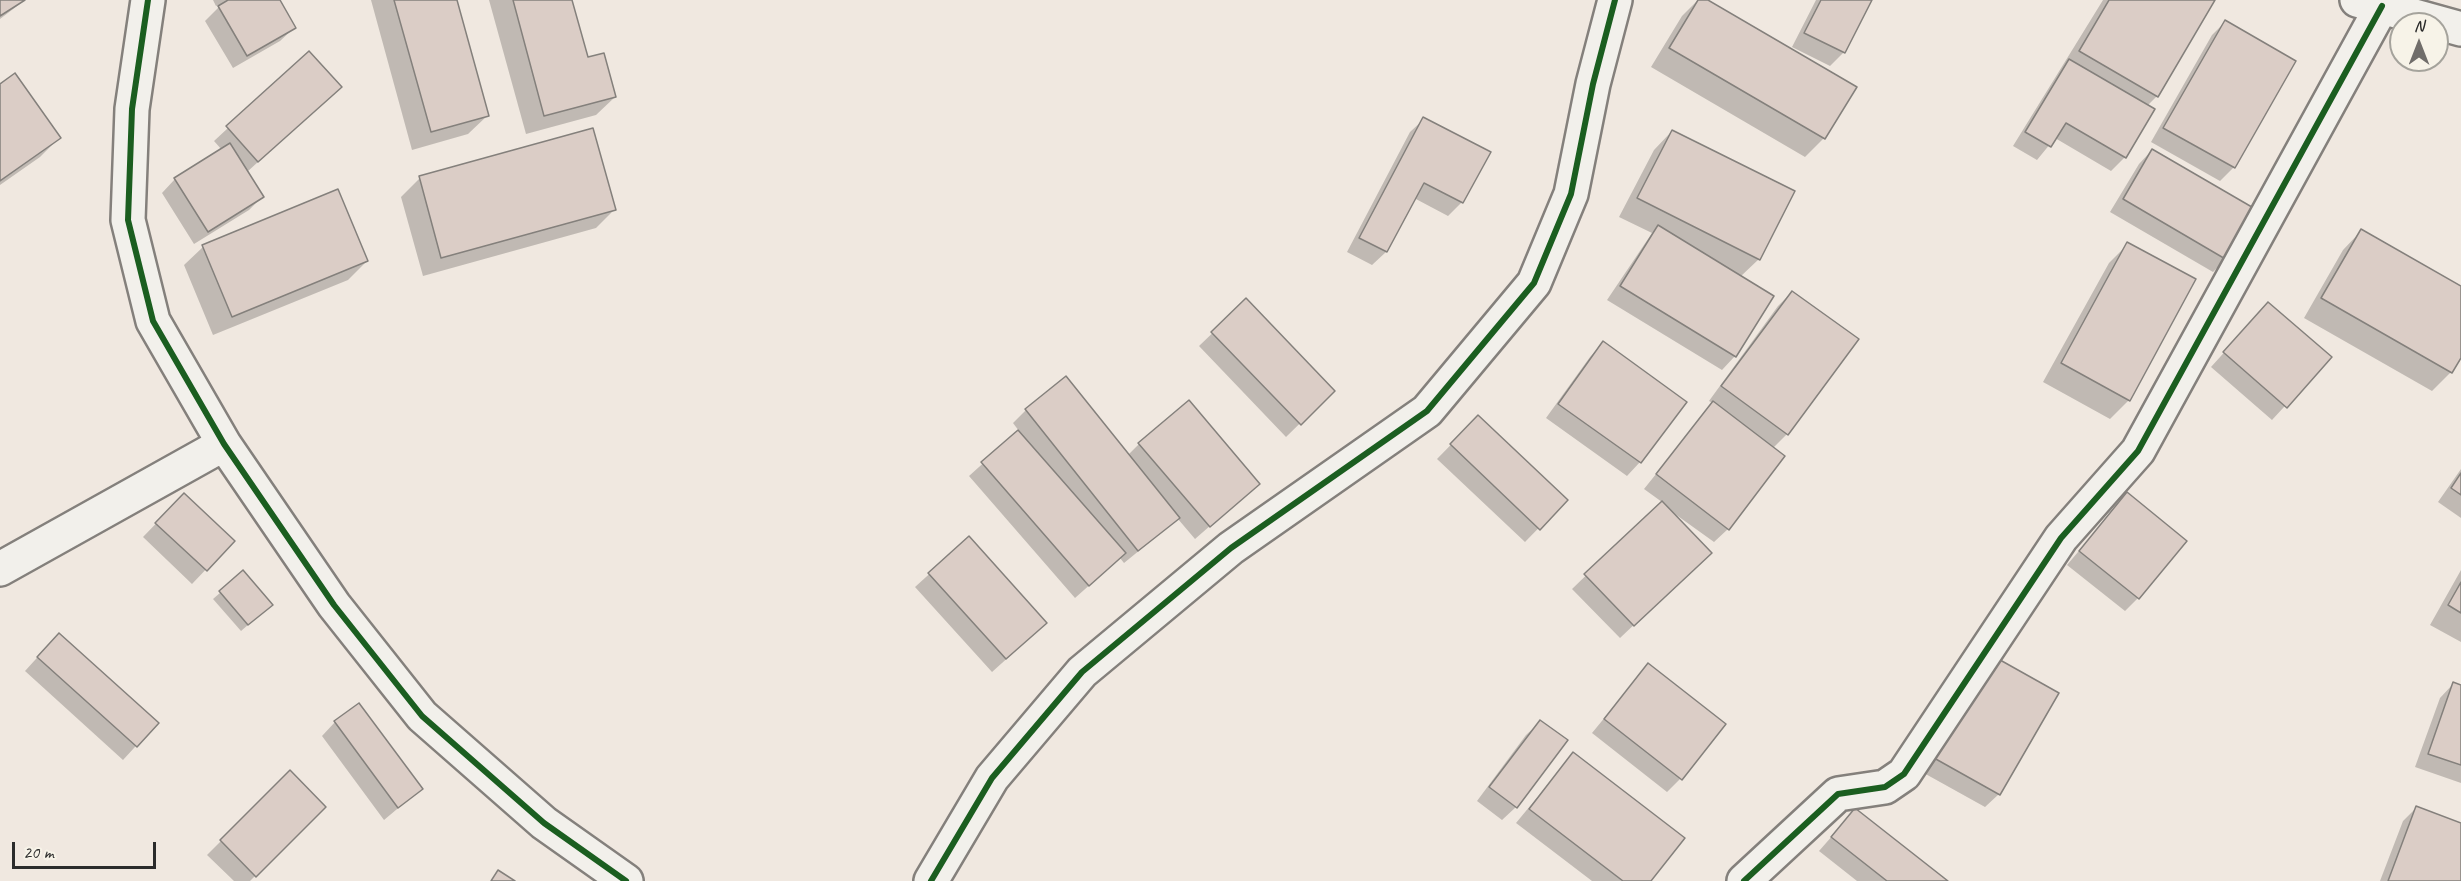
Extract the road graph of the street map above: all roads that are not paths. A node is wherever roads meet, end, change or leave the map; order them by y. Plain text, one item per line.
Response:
1 (148, 0) edge
2 (1615, 0) edge
3 (2370, 3) edge
4 (2461, 29) edge
5 (224, 444) junction
6 (0, 569) edge
7 (626, 881) edge
8 (931, 881) edge
9 (1744, 881) edge

1 - 5 street
2 - 8 street
3 - 4 street
3 - 9 street
5 - 6 street
5 - 7 street

